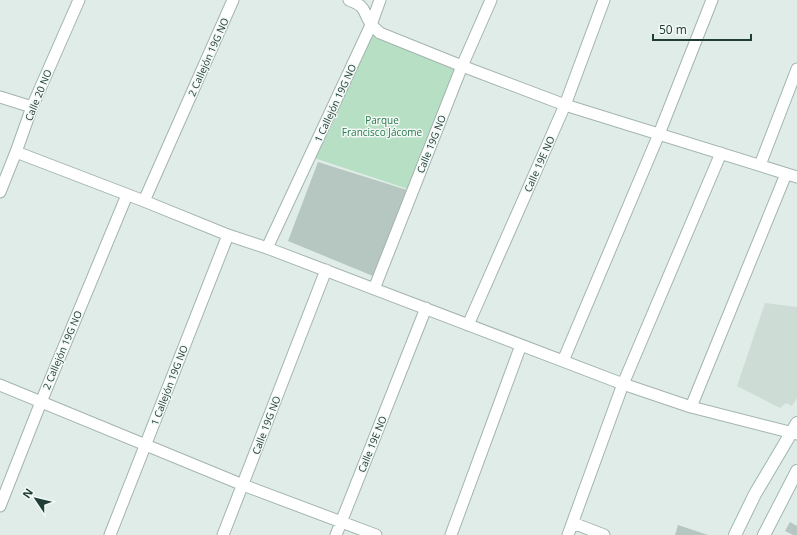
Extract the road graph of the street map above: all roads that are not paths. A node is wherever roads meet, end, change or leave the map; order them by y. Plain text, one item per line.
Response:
1 (79, 0) edge
2 (233, 0) edge
3 (349, 0) edge
4 (380, 0) edge
5 (491, 0) edge
6 (604, 0) edge
7 (712, 0) edge
8 (371, 25) junction
9 (462, 66) junction
10 (797, 69) edge
11 (0, 97) edge
12 (786, 98) junction
13 (797, 102) edge
14 (565, 105) junction
15 (32, 107) junction
16 (659, 134) junction
17 (16, 152) junction
18 (721, 153) junction
19 (760, 165) junction
20 (786, 174) junction
21 (797, 177) edge
22 (0, 192) edge
23 (128, 195) junction
24 (144, 201) junction
25 (228, 235) junction
26 (267, 248) junction
27 (326, 270) junction
28 (374, 289) junction
29 (426, 308) junction
30 (468, 325) junction
31 (521, 345) junction
32 (563, 361) junction
33 (623, 384) junction
34 (0, 385) edge
35 (41, 402) junction
36 (691, 407) junction
37 (795, 430) edge
38 (146, 445) junction
39 (797, 471) edge
40 (243, 485) junction
41 (0, 506) edge
42 (340, 522) junction
43 (573, 523) junction
44 (110, 535) edge
45 (223, 535) edge
46 (336, 535) edge
47 (376, 535) edge
48 (451, 535) edge
49 (568, 535) edge
50 (604, 535) edge
51 (734, 535) edge
52 (764, 535) edge

1 - 15 street, Calle 20 NO
2 - 24 street, 2 Callejón 19G NO
3 - 8 street
4 - 8 street, 1 Callejón 19G NO
5 - 9 street, Calle 19G NO
6 - 14 street, Calle 19E NO
7 - 16 street
8 - 9 street
8 - 26 street, 1 Callejón 19G NO
9 - 14 street
9 - 28 street, Calle 19G NO
10 - 12 street
11 - 15 street
12 - 13 street
12 - 19 street
14 - 16 street
14 - 30 street, Calle 19E NO
15 - 17 street, Calle 20 NO
16 - 18 street
16 - 32 street
17 - 22 street, Calle 20 NO
17 - 23 street
18 - 19 street
18 - 33 street
19 - 20 street
20 - 21 street
20 - 36 street
23 - 24 street
23 - 35 street, 2 Callejón 19G NO
24 - 25 street
25 - 26 street
25 - 38 street, 1 Callejón 19G NO
26 - 27 street
27 - 28 street
27 - 40 street, Calle 19G NO
28 - 29 street
29 - 30 street
29 - 42 street, Calle 19E NO
30 - 31 street
31 - 32 street
31 - 48 street
32 - 33 street
33 - 36 street
33 - 43 street
34 - 35 street
35 - 38 street
35 - 41 street, 2 Callejón 19G NO
36 - 37 street
37 - 51 main road
38 - 40 street
38 - 44 street, 1 Callejón 19G NO
39 - 52 main road
40 - 42 street
40 - 45 street, Calle 19G NO
42 - 46 street, Calle 19E NO
42 - 47 street
43 - 49 street
43 - 50 street

